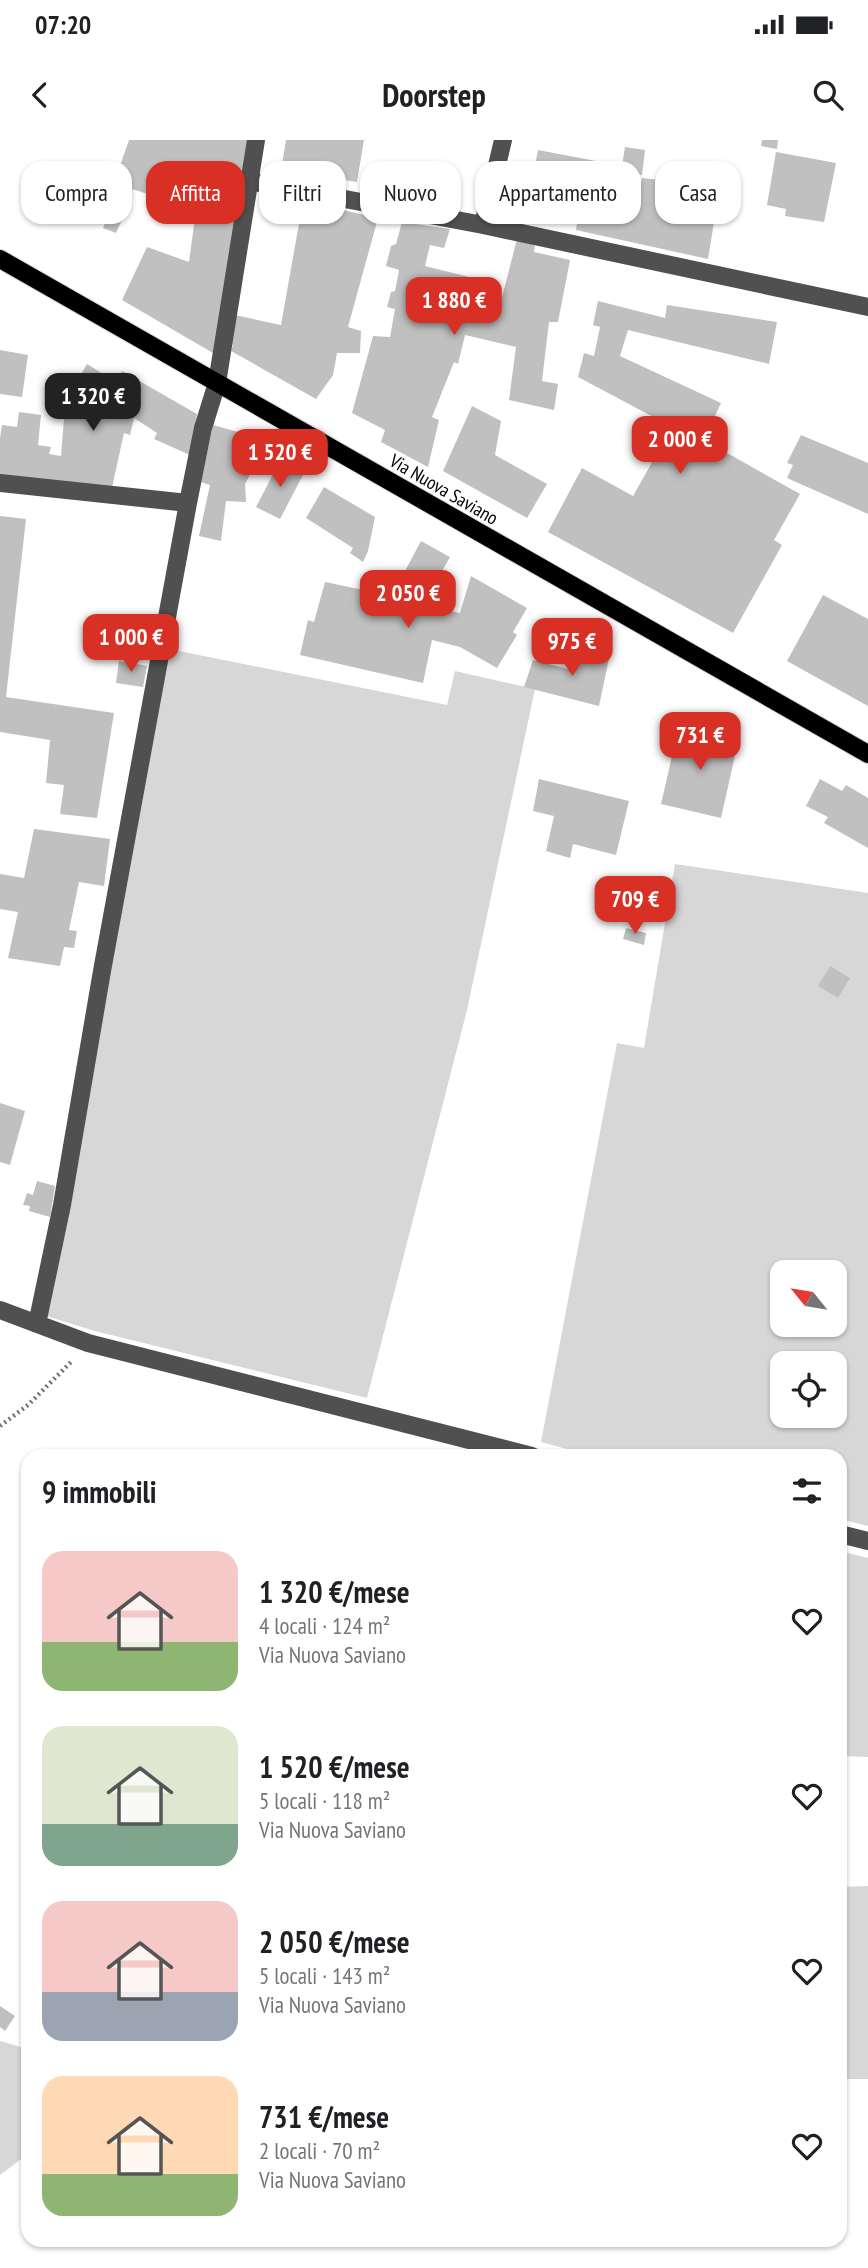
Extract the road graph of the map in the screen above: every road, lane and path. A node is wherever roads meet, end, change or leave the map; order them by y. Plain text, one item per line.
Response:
1 (256, 140) edge
2 (503, 140) edge
3 (249, 181) junction
4 (483, 225) junction
5 (0, 259) edge
6 (868, 307) edge
7 (217, 383) junction
8 (0, 483) edge
9 (188, 503) junction
10 (868, 754) edge
11 (0, 1310) edge
12 (37, 1324) junction
13 (88, 1343) junction
14 (0, 1426) edge
15 (504, 1449) edge
16 (847, 1536) edge
17 (868, 1541) edge

1 - 3 street
2 - 4 street
3 - 4 street
3 - 7 street
4 - 6 street
5 - 7 main road, Via Nuova Saviano
7 - 9 street
7 - 10 main road, Via Nuova Saviano
8 - 9 street
9 - 12 street
11 - 12 street
12 - 13 street
13 - 14 path
13 - 15 street
16 - 17 street

